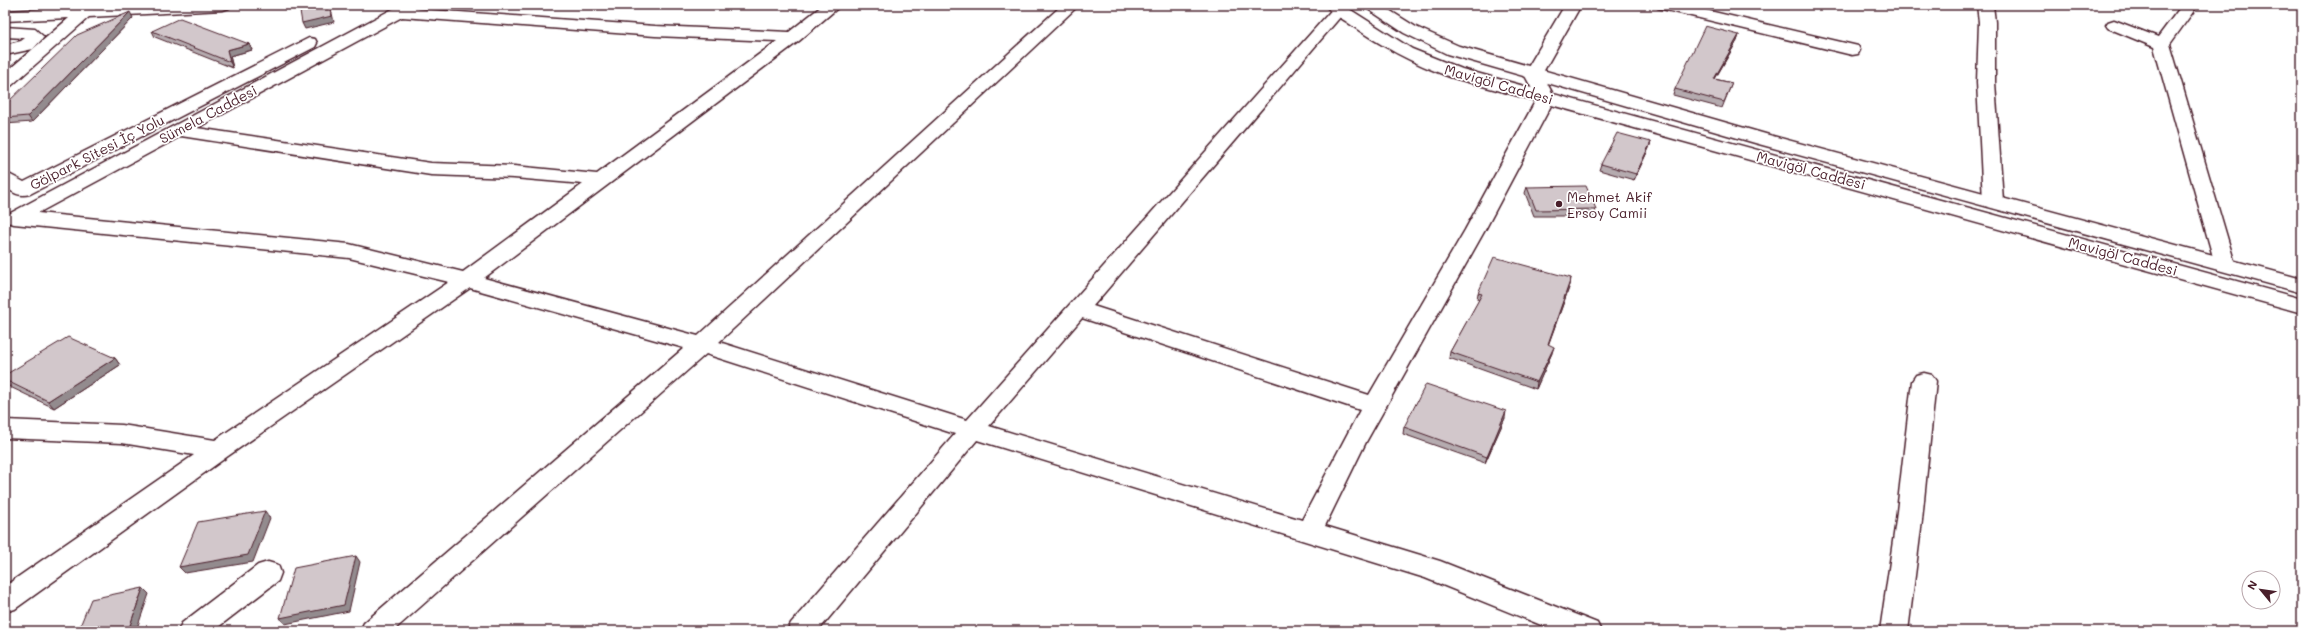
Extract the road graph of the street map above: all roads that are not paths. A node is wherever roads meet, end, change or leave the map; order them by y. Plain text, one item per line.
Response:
1 (223, 5) edge
2 (833, 5) edge
3 (1071, 5) edge
4 (1370, 5) edge
5 (1573, 5) edge
6 (1664, 5) edge
7 (1985, 5) edge
8 (2190, 5) edge
9 (398, 7) edge
10 (1336, 7) edge
11 (85, 12) junction
12 (5, 16) edge
13 (2114, 25) dead end
14 (5, 32) edge
15 (793, 37) junction
16 (2162, 44) junction
17 (5, 50) edge
18 (1852, 50) dead end
19 (1533, 74) junction
20 (5, 82) edge
21 (1546, 98) junction
22 (177, 130) junction
23 (5, 178) edge
24 (602, 180) junction
25 (1993, 200) junction
26 (11, 220) edge
27 (2225, 264) junction
28 (467, 280) junction
29 (2302, 286) edge
30 (2302, 306) edge
31 (1079, 309) junction
32 (702, 345) junction
33 (1924, 381) dead end
34 (1375, 406) junction
35 (5, 429) edge
36 (972, 430) junction
37 (219, 450) junction
38 (1309, 532) junction
39 (268, 573) dead end
40 (5, 601) edge
41 (192, 631) edge
42 (374, 631) edge
43 (801, 631) edge
44 (1587, 631) edge
45 (1894, 631) edge

1 - 11 street
2 - 15 street
3 - 32 street
4 - 19 street, Mavigöl Caddesi
5 - 19 street
6 - 18 street
7 - 25 street
8 - 16 street
9 - 15 street
9 - 22 street, Sümela Caddesi
9 - 23 street, Gölpark Sitesi İç Yolu
10 - 21 street, Mavigöl Caddesi
10 - 31 street
11 - 12 street
11 - 20 street
13 - 16 street
14 - 17 street
15 - 24 street
16 - 27 street
19 - 21 street
19 - 25 street, Mavigöl Caddesi
21 - 30 street, Mavigöl Caddesi
21 - 34 street
22 - 24 street
22 - 26 street, Sümela Caddesi
24 - 28 street
25 - 27 street, Mavigöl Caddesi
26 - 28 street
27 - 29 street, Mavigöl Caddesi
28 - 32 street
28 - 37 street
31 - 34 street
31 - 36 street
32 - 36 street
32 - 42 street
33 - 45 street
34 - 38 street
35 - 37 street
36 - 38 street
36 - 43 street
37 - 40 street
38 - 44 street
39 - 41 street

